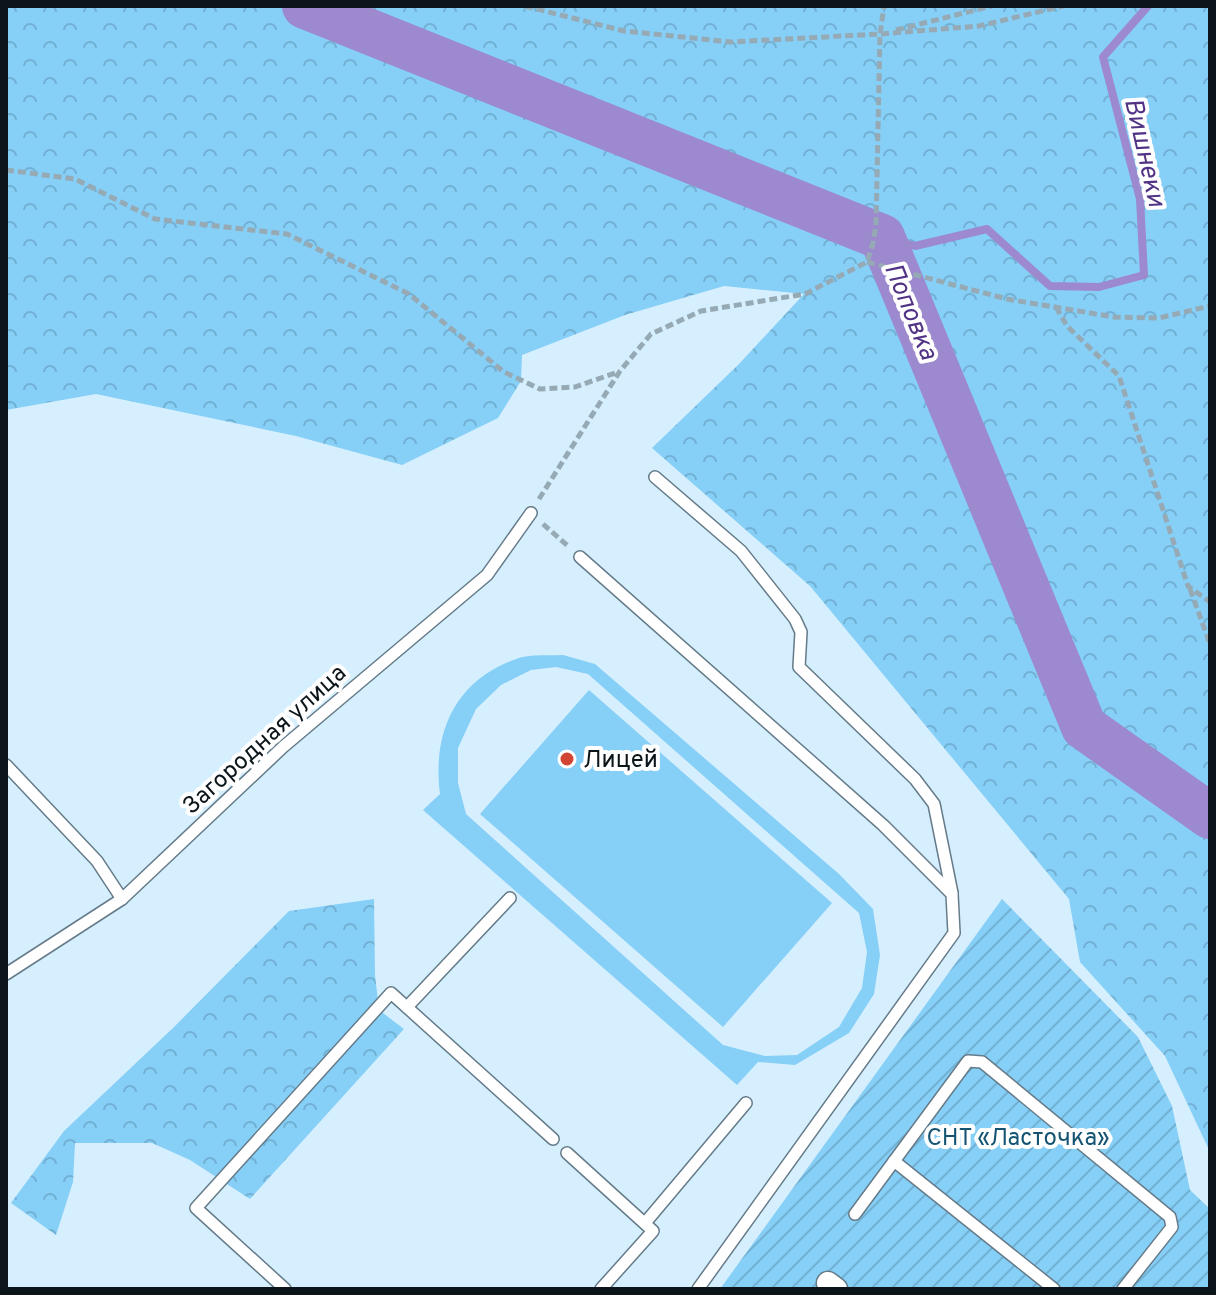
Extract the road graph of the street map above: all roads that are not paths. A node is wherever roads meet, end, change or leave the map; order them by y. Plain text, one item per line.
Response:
1 (655, 477) dead end
2 (531, 513) road end
3 (580, 557) road end
4 (6, 765) edge
5 (952, 894) junction
6 (510, 898) dead end
7 (122, 899) junction
8 (6, 974) edge
9 (407, 1007) junction
10 (746, 1103) dead end
11 (553, 1139) dead end
12 (567, 1153) dead end
13 (894, 1161) junction
14 (855, 1214) dead end
15 (645, 1223) junction
16 (285, 1289) edge
17 (601, 1289) edge
18 (698, 1289) edge
19 (1054, 1289) edge
20 (1123, 1289) edge

1 - 5 lane
2 - 7 lane, Загородная улица
3 - 5 lane
4 - 7 lane
5 - 18 lane
6 - 9 lane
7 - 8 lane, Загородная улица
9 - 11 lane
9 - 16 lane
10 - 15 lane
12 - 15 lane
13 - 14 lane
13 - 19 lane
13 - 20 lane
15 - 17 lane

